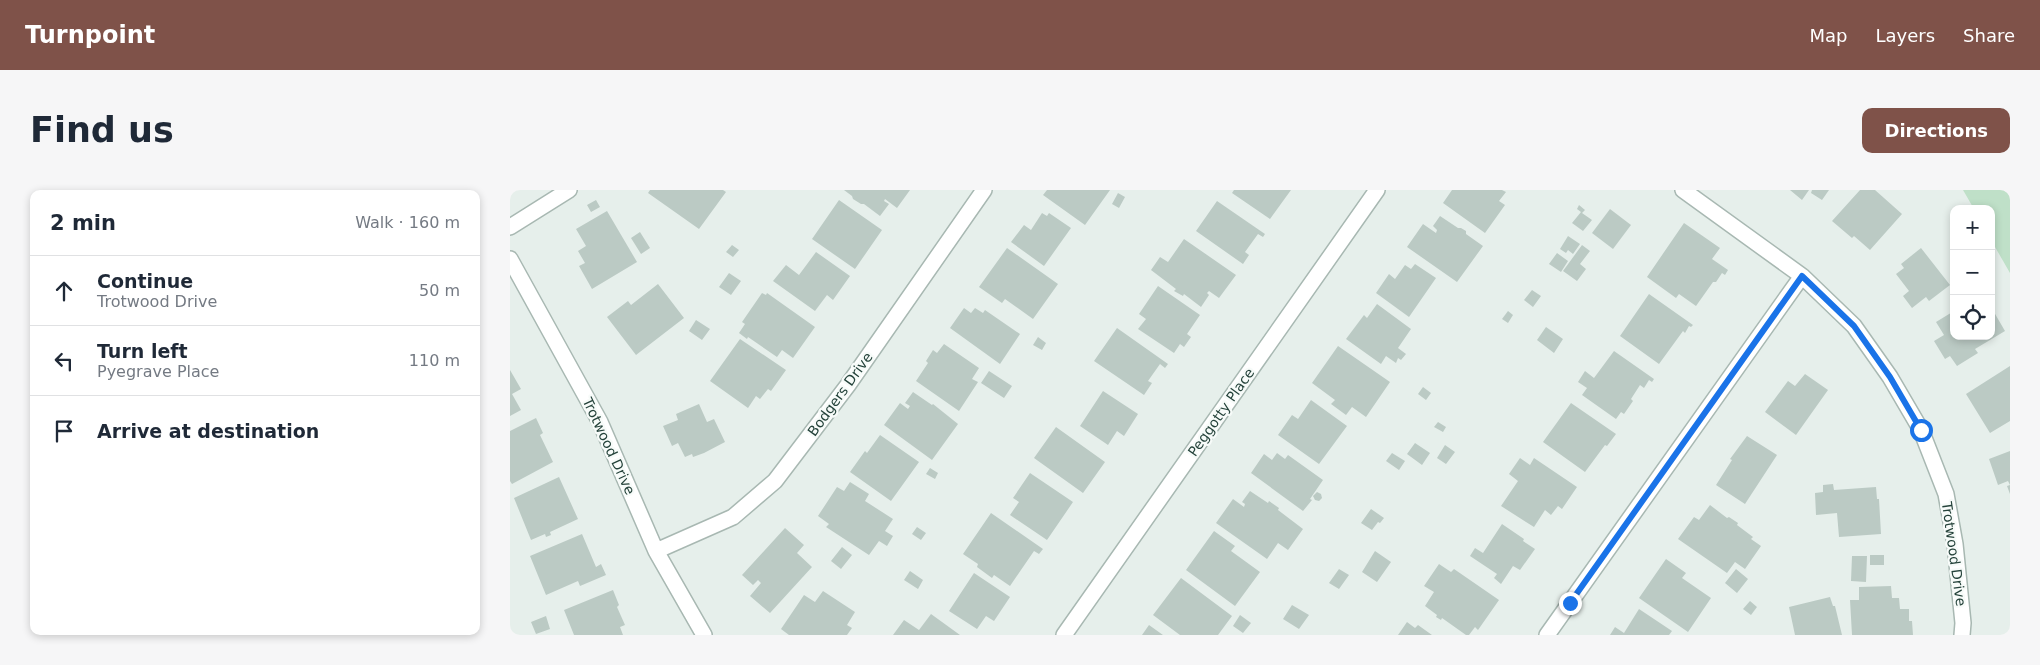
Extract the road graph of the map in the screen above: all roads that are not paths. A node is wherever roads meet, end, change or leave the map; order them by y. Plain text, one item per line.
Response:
1 (569, 190) edge
2 (984, 190) edge
3 (1377, 190) edge
4 (1683, 190) edge
5 (510, 227) edge
6 (510, 259) edge
7 (1802, 276) junction
8 (656, 551) junction
9 (704, 635) edge
10 (1064, 635) edge
11 (1546, 635) edge
12 (1962, 635) edge

1 - 5 street
2 - 8 street, Bodgers Drive
3 - 10 street, Peggotty Place
4 - 7 street, Trotwood Drive
6 - 8 street, Trotwood Drive
7 - 11 street
7 - 12 street, Trotwood Drive
8 - 9 street, Trotwood Drive

